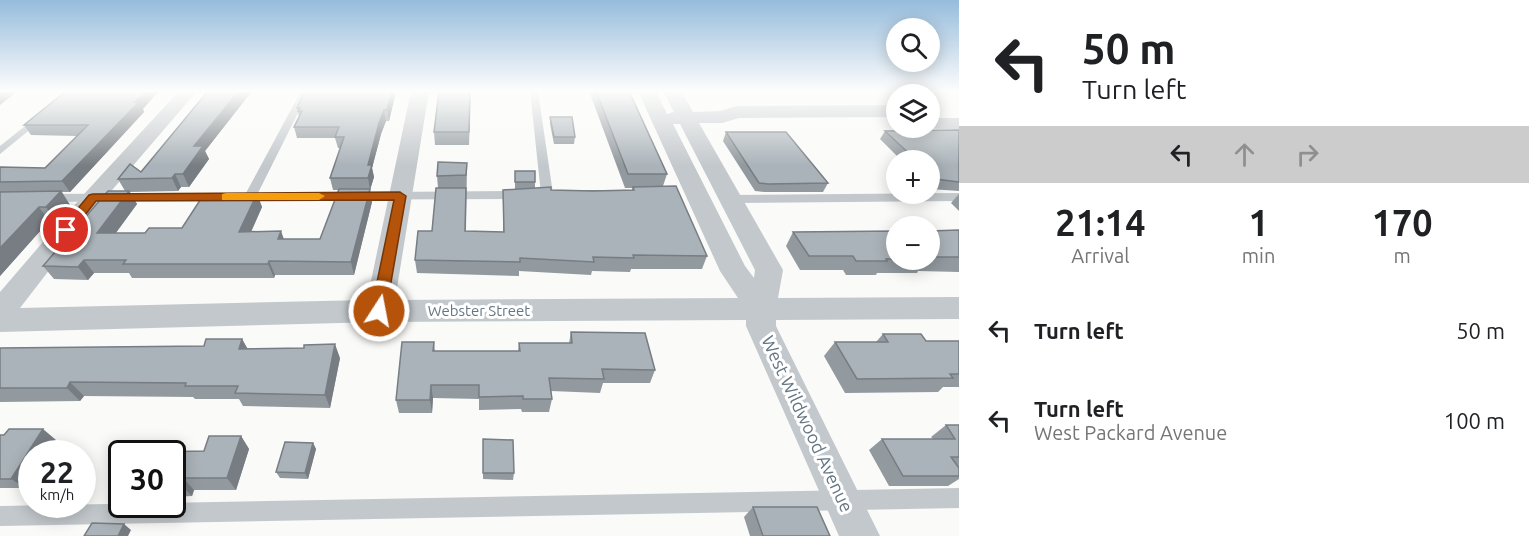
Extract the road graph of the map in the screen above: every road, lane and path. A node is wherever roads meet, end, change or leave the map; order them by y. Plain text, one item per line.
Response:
1 (41, 116) edge
2 (166, 116) edge
3 (292, 116) edge
4 (415, 116) edge
5 (539, 116) edge
6 (877, 116) edge
7 (660, 118) joint
8 (687, 118) junction
9 (869, 118) junction
10 (886, 122) edge
11 (940, 124) edge
12 (959, 124) edge
13 (0, 151) edge
14 (400, 196) junction
15 (250, 197) junction
16 (959, 197) edge
17 (35, 198) edge
18 (93, 198) junction
19 (730, 199) junction
20 (959, 308) edge
21 (761, 310) junction
22 (379, 311) junction
23 (0, 312) edge
24 (0, 320) edge
25 (959, 498) edge
26 (844, 502) junction
27 (0, 516) edge
28 (860, 536) edge

1 - 13 lane
2 - 18 street
3 - 15 lane
4 - 14 street
5 - 14 lane
6 - 9 street
7 - 8 street
7 - 21 street, West Wildwood Avenue
8 - 9 street
8 - 19 street, West Wildwood Avenue
9 - 10 street
11 - 12 street
14 - 15 lane
14 - 22 street
15 - 18 lane
16 - 19 lane
17 - 18 lane
18 - 23 street
19 - 21 street, West Wildwood Avenue
20 - 21 street, Webster Street
21 - 22 street, Webster Street
21 - 26 street, West Wildwood Avenue
22 - 24 street, Webster Street
25 - 26 lane
26 - 27 lane
26 - 28 street, West Wildwood Avenue

